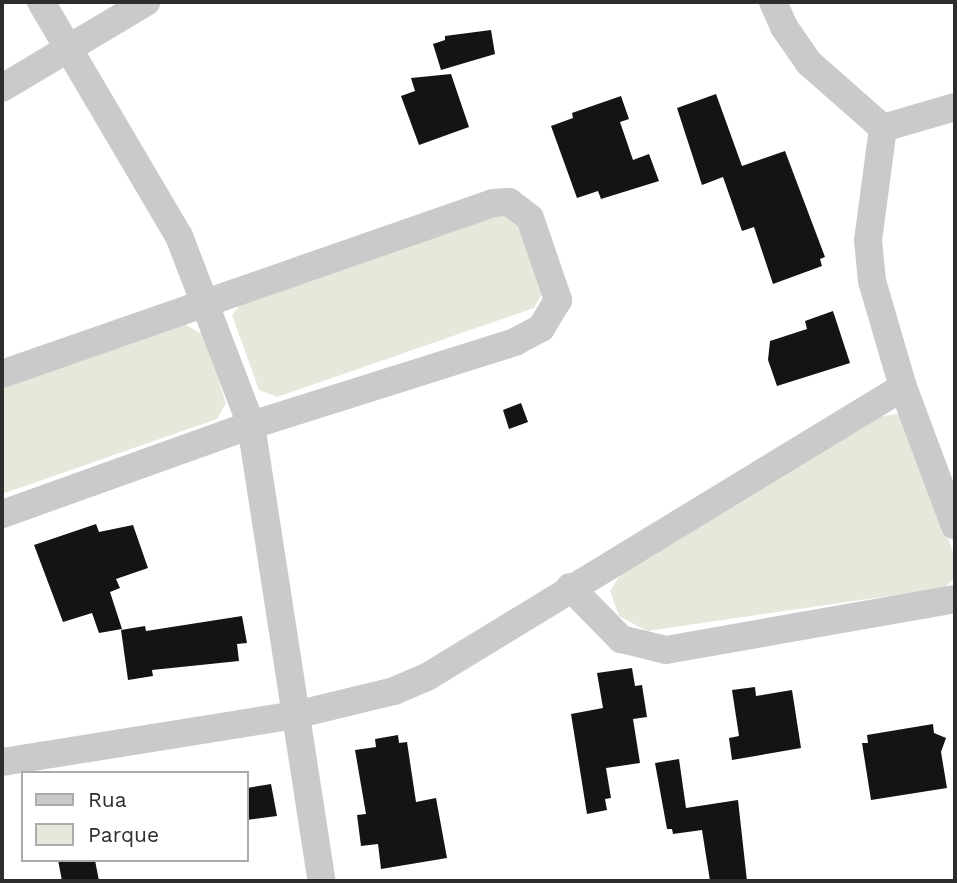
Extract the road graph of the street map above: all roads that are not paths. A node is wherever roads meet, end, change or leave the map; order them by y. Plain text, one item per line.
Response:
1 (41, 2) edge
2 (146, 2) edge
3 (773, 2) edge
4 (68, 50) junction
5 (2, 88) edge
6 (955, 107) edge
7 (883, 128) junction
8 (205, 303) junction
9 (2, 374) edge
10 (903, 387) junction
11 (251, 425) junction
12 (2, 514) edge
13 (955, 526) edge
14 (570, 587) junction
15 (955, 599) edge
16 (295, 715) junction
17 (2, 762) edge
18 (322, 881) edge

1 - 4 street
2 - 4 street
3 - 7 street
4 - 5 street
4 - 8 street
6 - 7 street
7 - 10 street
8 - 9 street
8 - 11 street
8 - 11 street
10 - 13 street
10 - 14 street
11 - 12 street
11 - 16 street
14 - 15 street
14 - 16 street
16 - 17 street
16 - 18 street

